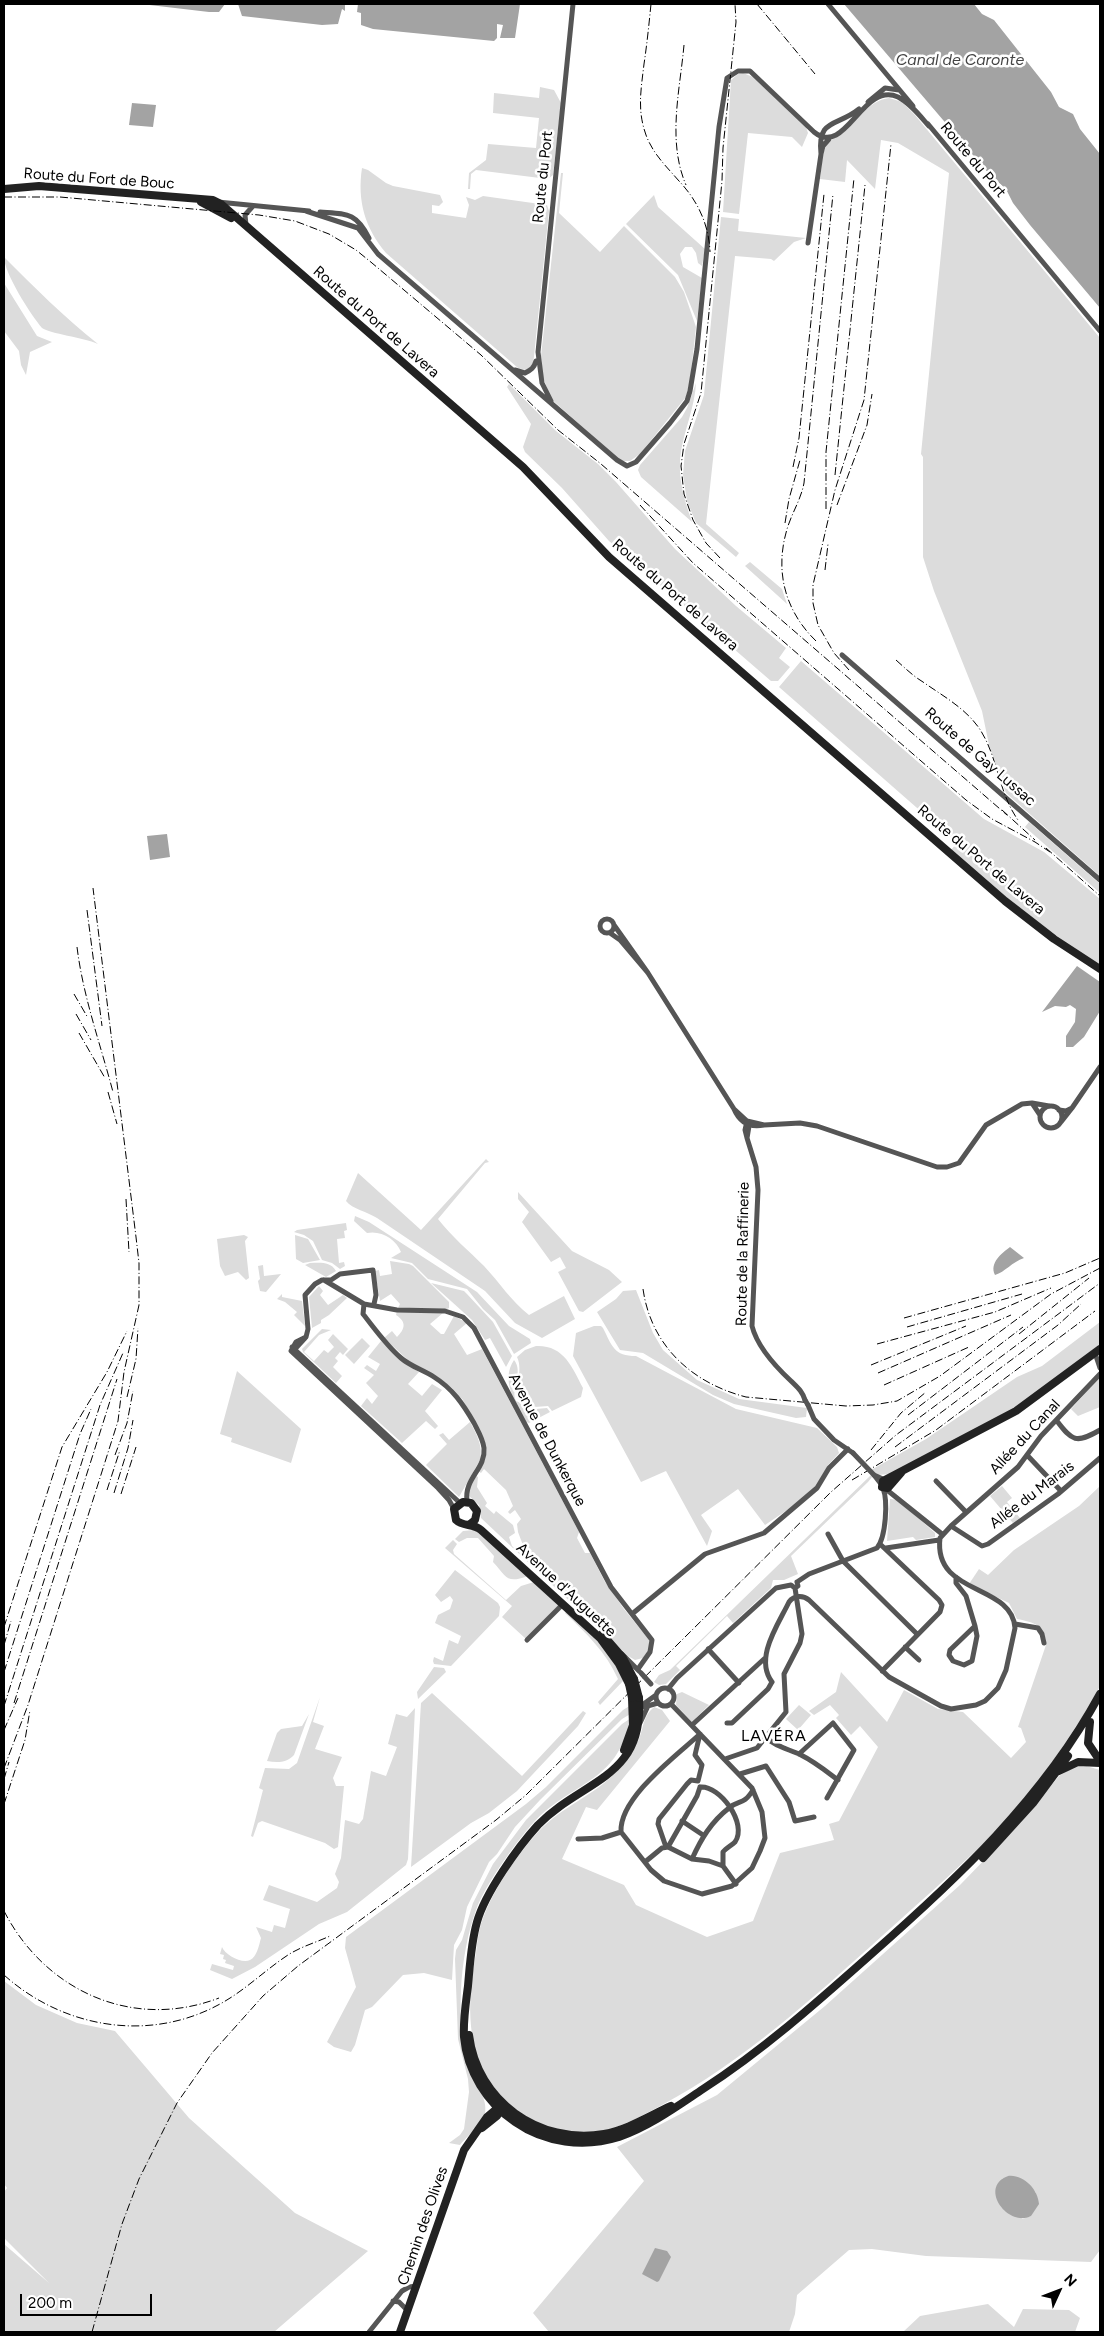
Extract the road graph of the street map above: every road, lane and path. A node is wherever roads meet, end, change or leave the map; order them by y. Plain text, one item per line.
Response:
1 (573, 4) edge
2 (828, 4) edge
3 (874, 60) junction
4 (892, 88) junction
5 (902, 92) junction
6 (886, 96) junction
7 (929, 126) junction
8 (820, 137) junction
9 (830, 139) junction
10 (821, 154) junction
11 (4, 189) edge
12 (192, 199) junction
13 (204, 202) junction
14 (219, 203) junction
15 (253, 206) junction
16 (306, 211) junction
17 (248, 229) junction
18 (808, 243) dead end
19 (378, 254) junction
20 (1100, 331) edge
21 (538, 352) junction
22 (510, 367) junction
23 (562, 412) junction
24 (842, 655) dead end
25 (1100, 880) edge
26 (614, 925) junction
27 (610, 932) junction
28 (1099, 968) edge
29 (648, 973) junction
30 (1100, 1067) edge
31 (1032, 1103) junction
32 (1049, 1106) junction
33 (1072, 1108) junction
34 (1058, 1109) junction
35 (1040, 1115) junction
36 (1061, 1122) junction
37 (747, 1124) junction
38 (337, 1275) junction
39 (324, 1280) junction
40 (336, 1287) junction
41 (364, 1304) junction
42 (374, 1304) junction
43 (293, 1349) junction
44 (1098, 1350) edge
45 (1100, 1368) edge
46 (1100, 1374) edge
47 (1056, 1421) junction
48 (1100, 1430) edge
49 (848, 1448) junction
50 (1027, 1455) junction
51 (1100, 1458) edge
52 (936, 1481) dead end
53 (885, 1485) junction
54 (1061, 1491) junction
55 (464, 1502) junction
56 (454, 1510) junction
57 (966, 1512) junction
58 (476, 1518) junction
59 (470, 1524) junction
60 (951, 1526) junction
61 (828, 1534) dead end
62 (941, 1537) junction
63 (880, 1544) junction
64 (886, 1548) junction
65 (843, 1561) junction
66 (956, 1578) junction
67 (794, 1585) junction
68 (797, 1597) junction
69 (563, 1604) junction
70 (632, 1614) junction
71 (1015, 1624) junction
72 (975, 1626) junction
73 (917, 1634) junction
74 (528, 1640) dead end
75 (1044, 1643) dead end
76 (905, 1647) junction
77 (616, 1649) junction
78 (708, 1649) junction
79 (764, 1659) junction
80 (644, 1660) junction
81 (919, 1660) dead end
82 (632, 1662) junction
83 (639, 1671) junction
84 (882, 1671) junction
85 (631, 1681) junction
86 (738, 1682) junction
87 (772, 1682) junction
88 (784, 1684) junction
89 (668, 1689) junction
90 (657, 1693) junction
91 (1100, 1694) edge
92 (636, 1701) junction
93 (658, 1703) junction
94 (671, 1704) junction
95 (1100, 1704) edge
96 (648, 1706) junction
97 (1090, 1722) junction
98 (727, 1723) dead end
99 (692, 1724) junction
100 (637, 1732) junction
101 (700, 1734) junction
102 (766, 1738) junction
103 (800, 1754) junction
104 (725, 1759) junction
105 (1100, 1762) edge
106 (615, 1768) junction
107 (1058, 1772) junction
108 (740, 1774) junction
109 (838, 1780) junction
110 (699, 1784) junction
111 (753, 1790) junction
112 (827, 1798) dead end
113 (730, 1807) junction
114 (814, 1818) dead end
115 (682, 1821) junction
116 (621, 1832) junction
117 (702, 1835) junction
118 (578, 1839) dead end
119 (667, 1847) junction
120 (692, 1859) junction
121 (645, 1862) junction
122 (723, 1866) junction
123 (736, 1884) junction
124 (935, 1898) junction
125 (466, 2000) junction
126 (483, 2091) junction
127 (692, 2096) junction
128 (500, 2108) junction
129 (488, 2120) junction
130 (517, 2124) junction
131 (417, 2286) junction
132 (393, 2302) junction
133 (408, 2311) junction
134 (369, 2332) edge
135 (400, 2332) edge

1 - 21 street, Route du Port
2 - 3 street, Route du Port
3 - 4 street
3 - 5 street, Route du Port
4 - 5 street
4 - 6 street
4 - 8 street
5 - 7 street, Route du Port
6 - 7 street
6 - 9 street
7 - 20 street, Route du Port
8 - 9 street
8 - 10 street
8 - 23 street
9 - 10 street
10 - 18 street
11 - 12 main road, Route du Fort de Bouc
12 - 13 main road
12 - 14 main road
13 - 14 street
13 - 17 main road
14 - 15 street
14 - 17 main road
15 - 16 street
15 - 17 street
16 - 19 street
16 - 19 street
17 - 28 main road, Route du Port de Lavera
19 - 22 street
21 - 22 street
21 - 23 street
22 - 23 street
24 - 25 street, Route de Gay Lussac
26 - 27 street
26 - 27 street
26 - 29 street
27 - 29 street
29 - 37 street
30 - 33 street
31 - 32 street
31 - 35 street
31 - 37 street
32 - 34 street
32 - 35 street
33 - 34 street
33 - 36 street
34 - 36 street
35 - 36 street
37 - 49 street, Route de la Raffinerie
38 - 39 street
38 - 40 street
38 - 42 street
39 - 40 street
39 - 43 street
40 - 41 street
41 - 42 street, Avenue de Dunkerque
41 - 55 street
42 - 70 street, Avenue de Dunkerque
43 - 55 street
43 - 56 street
44 - 45 street
44 - 53 main road
46 - 47 street, Allée du Canal
47 - 48 street
47 - 50 street, Allée du Canal
49 - 53 street, Route de la Raffinerie, bridge
49 - 70 street
50 - 54 street
50 - 57 street, Allée du Canal
51 - 54 street, Allée du Marais
52 - 57 street
53 - 62 street, Route de la Raffinerie
53 - 63 street
54 - 60 street, Allée du Marais
55 - 56 main road
55 - 58 main road
56 - 59 main road
57 - 60 street, Allée du Canal
58 - 59 main road
58 - 77 main road, Avenue d'Auguette
59 - 69 main road, Avenue d'Auguette
60 - 62 street, Allée du Canal
61 - 65 street
62 - 64 street
62 - 66 street
63 - 64 street
63 - 65 street
64 - 73 street
65 - 67 street
65 - 73 street
66 - 71 street
66 - 72 street
67 - 68 street
67 - 78 street
68 - 79 street
68 - 84 street
68 - 88 street
69 - 74 street
69 - 85 main road, Avenue d'Auguette
70 - 80 street, Avenue de Dunkerque
71 - 75 street
71 - 84 street
72 - 72 street
73 - 76 street
76 - 81 street
76 - 84 street
77 - 82 street
77 - 85 main road, Avenue d'Auguette
78 - 86 street
78 - 89 street
79 - 86 street
79 - 87 street
80 - 82 street
80 - 83 street, Avenue de Dunkerque
82 - 83 street
83 - 90 street, bridge
85 - 92 main road, Avenue d'Auguette, bridge
86 - 99 street
87 - 88 street
87 - 98 street
88 - 102 street
89 - 90 street
89 - 94 street
90 - 92 street
90 - 93 street
91 - 124 main road
92 - 96 street
92 - 100 main road
92 - 106 main road, Avenue d'Auguette
93 - 94 street
93 - 96 street
94 - 99 street
95 - 97 main road
96 - 100 street
97 - 105 main road
97 - 107 main road
99 - 101 street
100 - 106 main road
101 - 104 street
101 - 110 street
101 - 116 street
102 - 103 street
102 - 104 street
103 - 109 street
103 - 109 street
104 - 108 street
105 - 107 main road
106 - 125 main road
107 - 124 main road
108 - 111 street
108 - 114 street
109 - 112 street
110 - 113 street
110 - 115 street
110 - 119 street
111 - 113 street
111 - 123 street
113 - 117 street
113 - 122 street
115 - 117 street
115 - 119 street
116 - 118 street
116 - 121 street
117 - 120 street
119 - 120 street
119 - 121 street
120 - 122 street
121 - 123 street
122 - 123 street
124 - 127 main road
125 - 126 main road
125 - 128 main road
126 - 128 main road
126 - 129 main road
127 - 128 main road
127 - 130 main road
128 - 129 main road, Chemin des Olives
128 - 130 main road
129 - 130 main road
129 - 131 main road, Chemin des Olives
131 - 132 street
131 - 133 main road, Chemin des Olives
132 - 133 street
132 - 134 street
133 - 135 main road, Chemin des Olives

